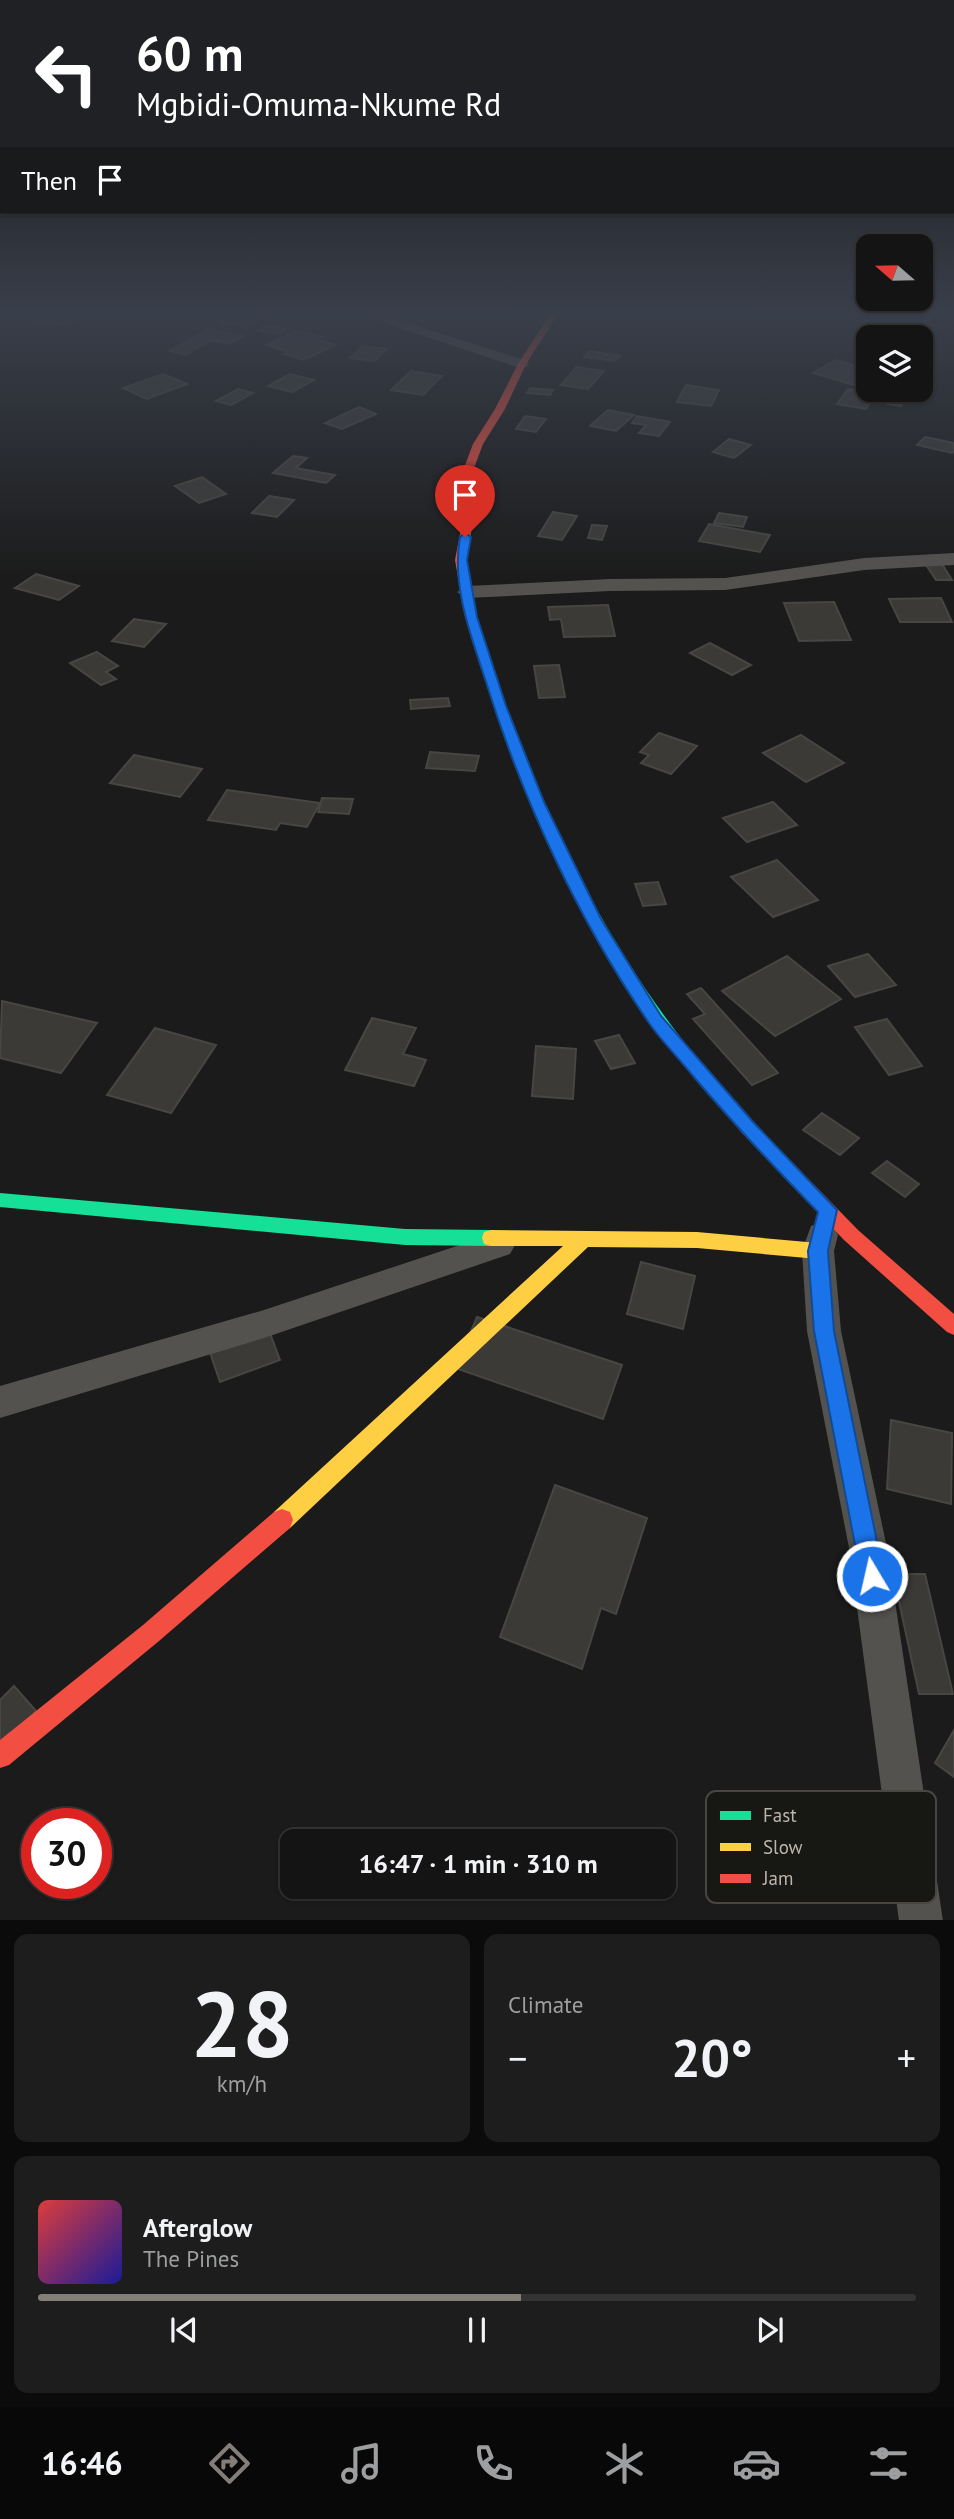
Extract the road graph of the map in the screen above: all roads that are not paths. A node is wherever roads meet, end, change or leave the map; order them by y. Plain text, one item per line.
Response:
1 (504, 401) edge
2 (954, 559) edge
3 (467, 592) junction
4 (0, 1200) edge
5 (828, 1210) junction
6 (515, 1240) junction
7 (583, 1240) junction
8 (818, 1251) junction
9 (954, 1326) edge
10 (0, 1402) edge
11 (0, 1756) edge
12 (903, 1791) edge

1 - 3 street
2 - 3 street
3 - 5 street
4 - 6 street
5 - 8 street
5 - 9 street
6 - 7 street
6 - 10 street
7 - 8 street
7 - 11 street
8 - 12 street

